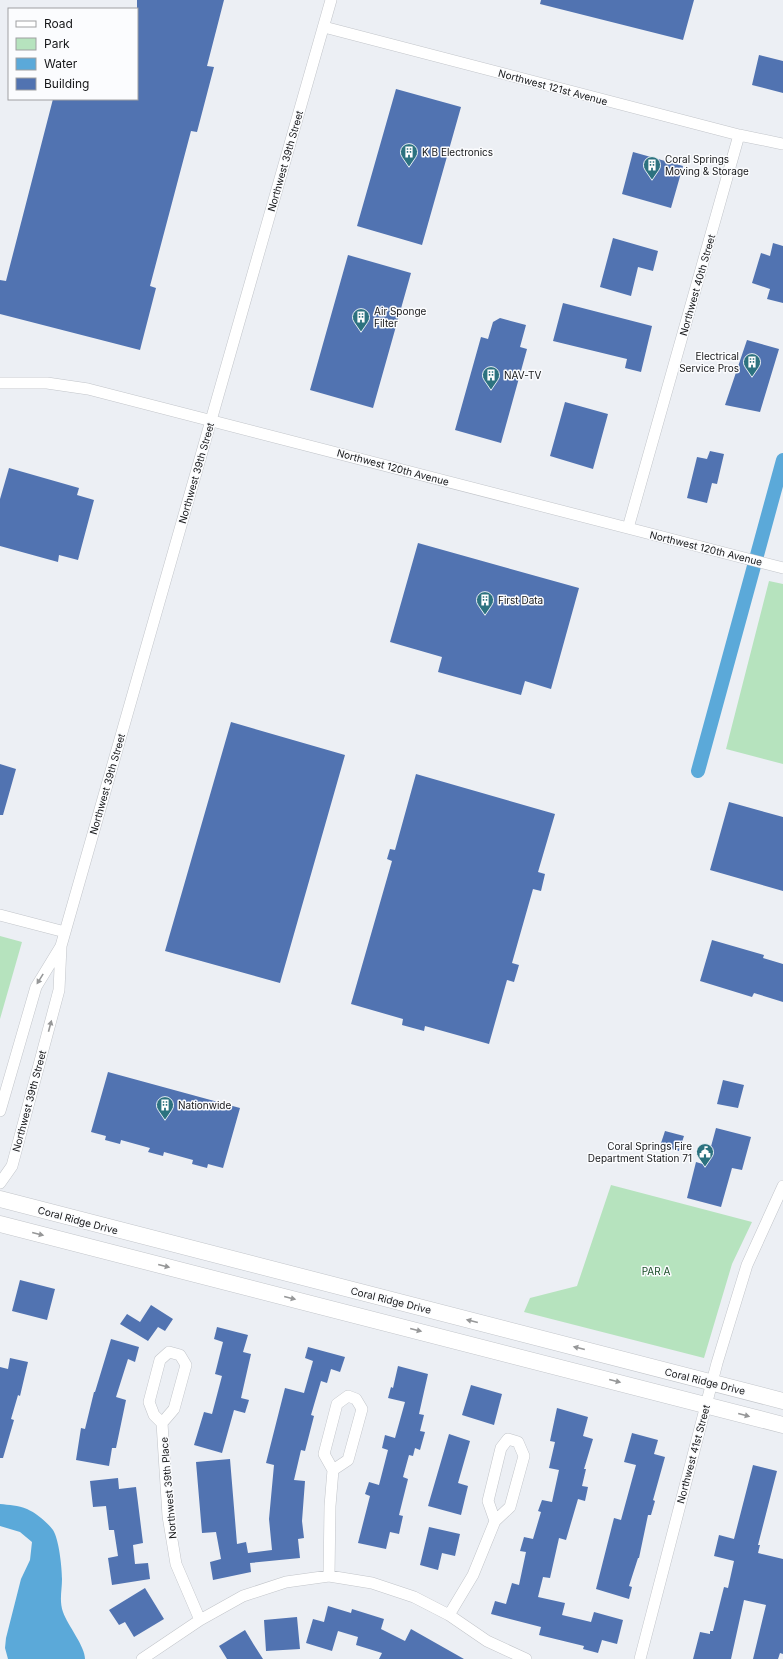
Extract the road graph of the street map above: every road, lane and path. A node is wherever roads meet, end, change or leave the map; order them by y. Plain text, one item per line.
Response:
1 (331, 0) edge
2 (324, 27) junction
3 (739, 135) junction
4 (783, 144) edge
5 (0, 383) edge
6 (211, 420) junction
7 (628, 528) junction
8 (783, 568) edge
9 (0, 915) edge
10 (65, 932) junction
11 (61, 946) junction
12 (0, 1111) edge
13 (0, 1182) edge
14 (783, 1186) edge
15 (0, 1199) edge
16 (0, 1224) edge
17 (712, 1382) junction
18 (783, 1400) edge
19 (706, 1405) junction
20 (162, 1423) junction
21 (783, 1425) edge
22 (333, 1470) junction
23 (495, 1521) junction
24 (329, 1576) junction
25 (449, 1615) junction
26 (200, 1620) junction
27 (142, 1659) edge
28 (526, 1659) edge
29 (640, 1659) edge

1 - 2 street, Northwest 39th Street
2 - 3 street, Northwest 121st Avenue
2 - 6 street, Northwest 39th Street
3 - 4 street, Northwest 121st Avenue
3 - 7 street, Northwest 40th Street
5 - 6 street, Northwest 120th Avenue
6 - 7 street, Northwest 120th Avenue
6 - 10 street, Northwest 39th Street
7 - 8 street, Northwest 120th Avenue
9 - 10 street
10 - 11 street, Northwest 39th Street
11 -> 12 street, Northwest 39th Street
13 -> 11 street, Northwest 39th Street
14 - 17 street, Northwest 41st Street
17 -> 15 main road, Coral Ridge Drive
16 -> 19 main road
17 - 18 main road, Coral Ridge Drive
17 - 19 street, Northwest 41st Street
19 -> 21 main road
19 - 29 street, Northwest 41st Street
20 - 20 street, Northwest 39th Place
20 - 26 street, Northwest 39th Place
22 - 22 street
22 - 24 street
23 - 23 street
23 - 25 street
24 - 25 street
24 - 26 street
25 - 28 street
26 - 27 street

